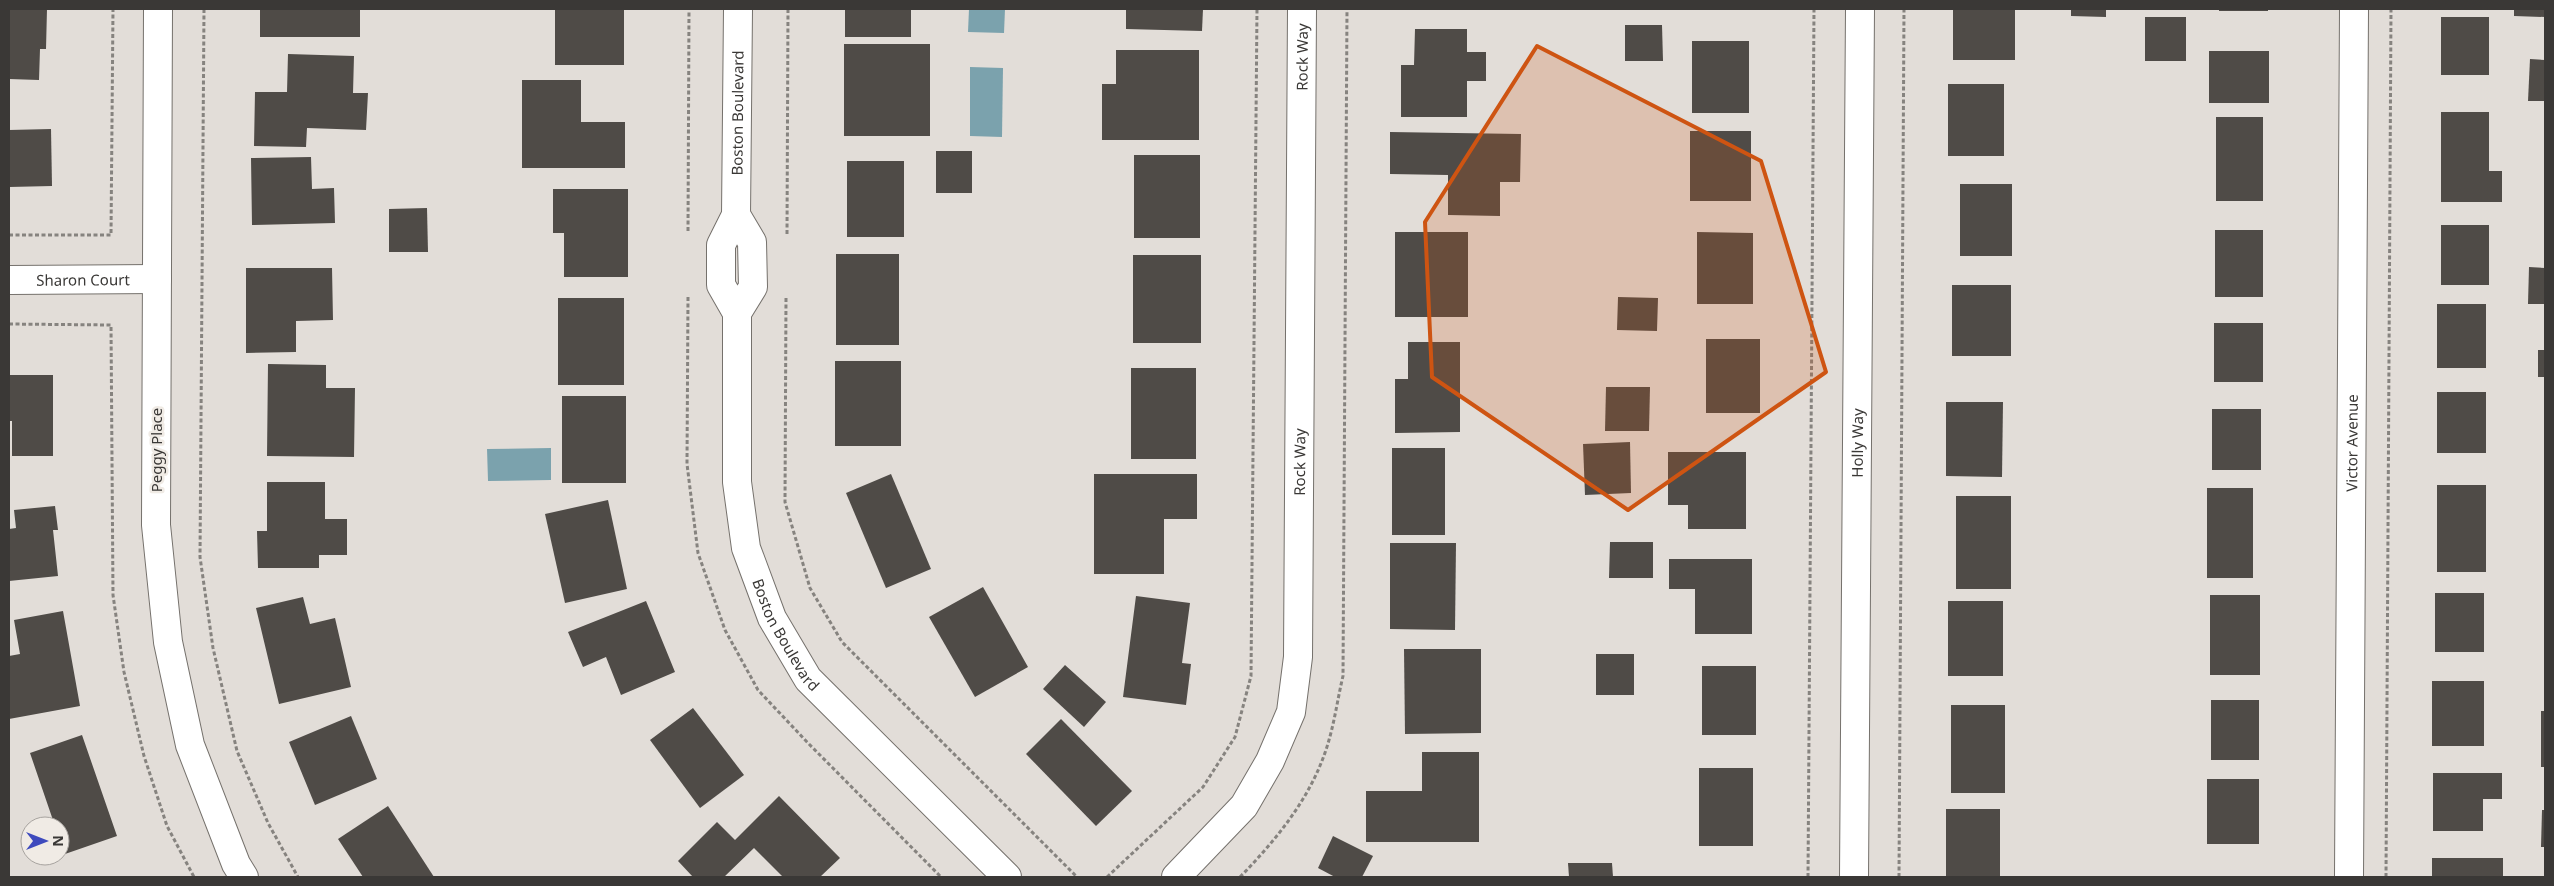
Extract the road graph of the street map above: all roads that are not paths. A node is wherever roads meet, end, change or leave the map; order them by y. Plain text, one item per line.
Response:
1 (158, 9) edge
2 (738, 9) edge
3 (1302, 9) edge
4 (1860, 9) edge
5 (2354, 9) edge
6 (157, 279) junction
7 (9, 280) edge
8 (244, 877) edge
9 (1007, 877) edge
10 (1176, 877) edge
11 (1854, 877) edge
12 (2349, 877) edge

1 - 6 street, Peggy Place
2 - 9 street, Boston Boulevard
3 - 10 street, Rock Way
4 - 11 street, Holly Way
5 - 12 street, Victor Avenue
6 - 7 street, Sharon Court
6 - 8 street, Peggy Place

